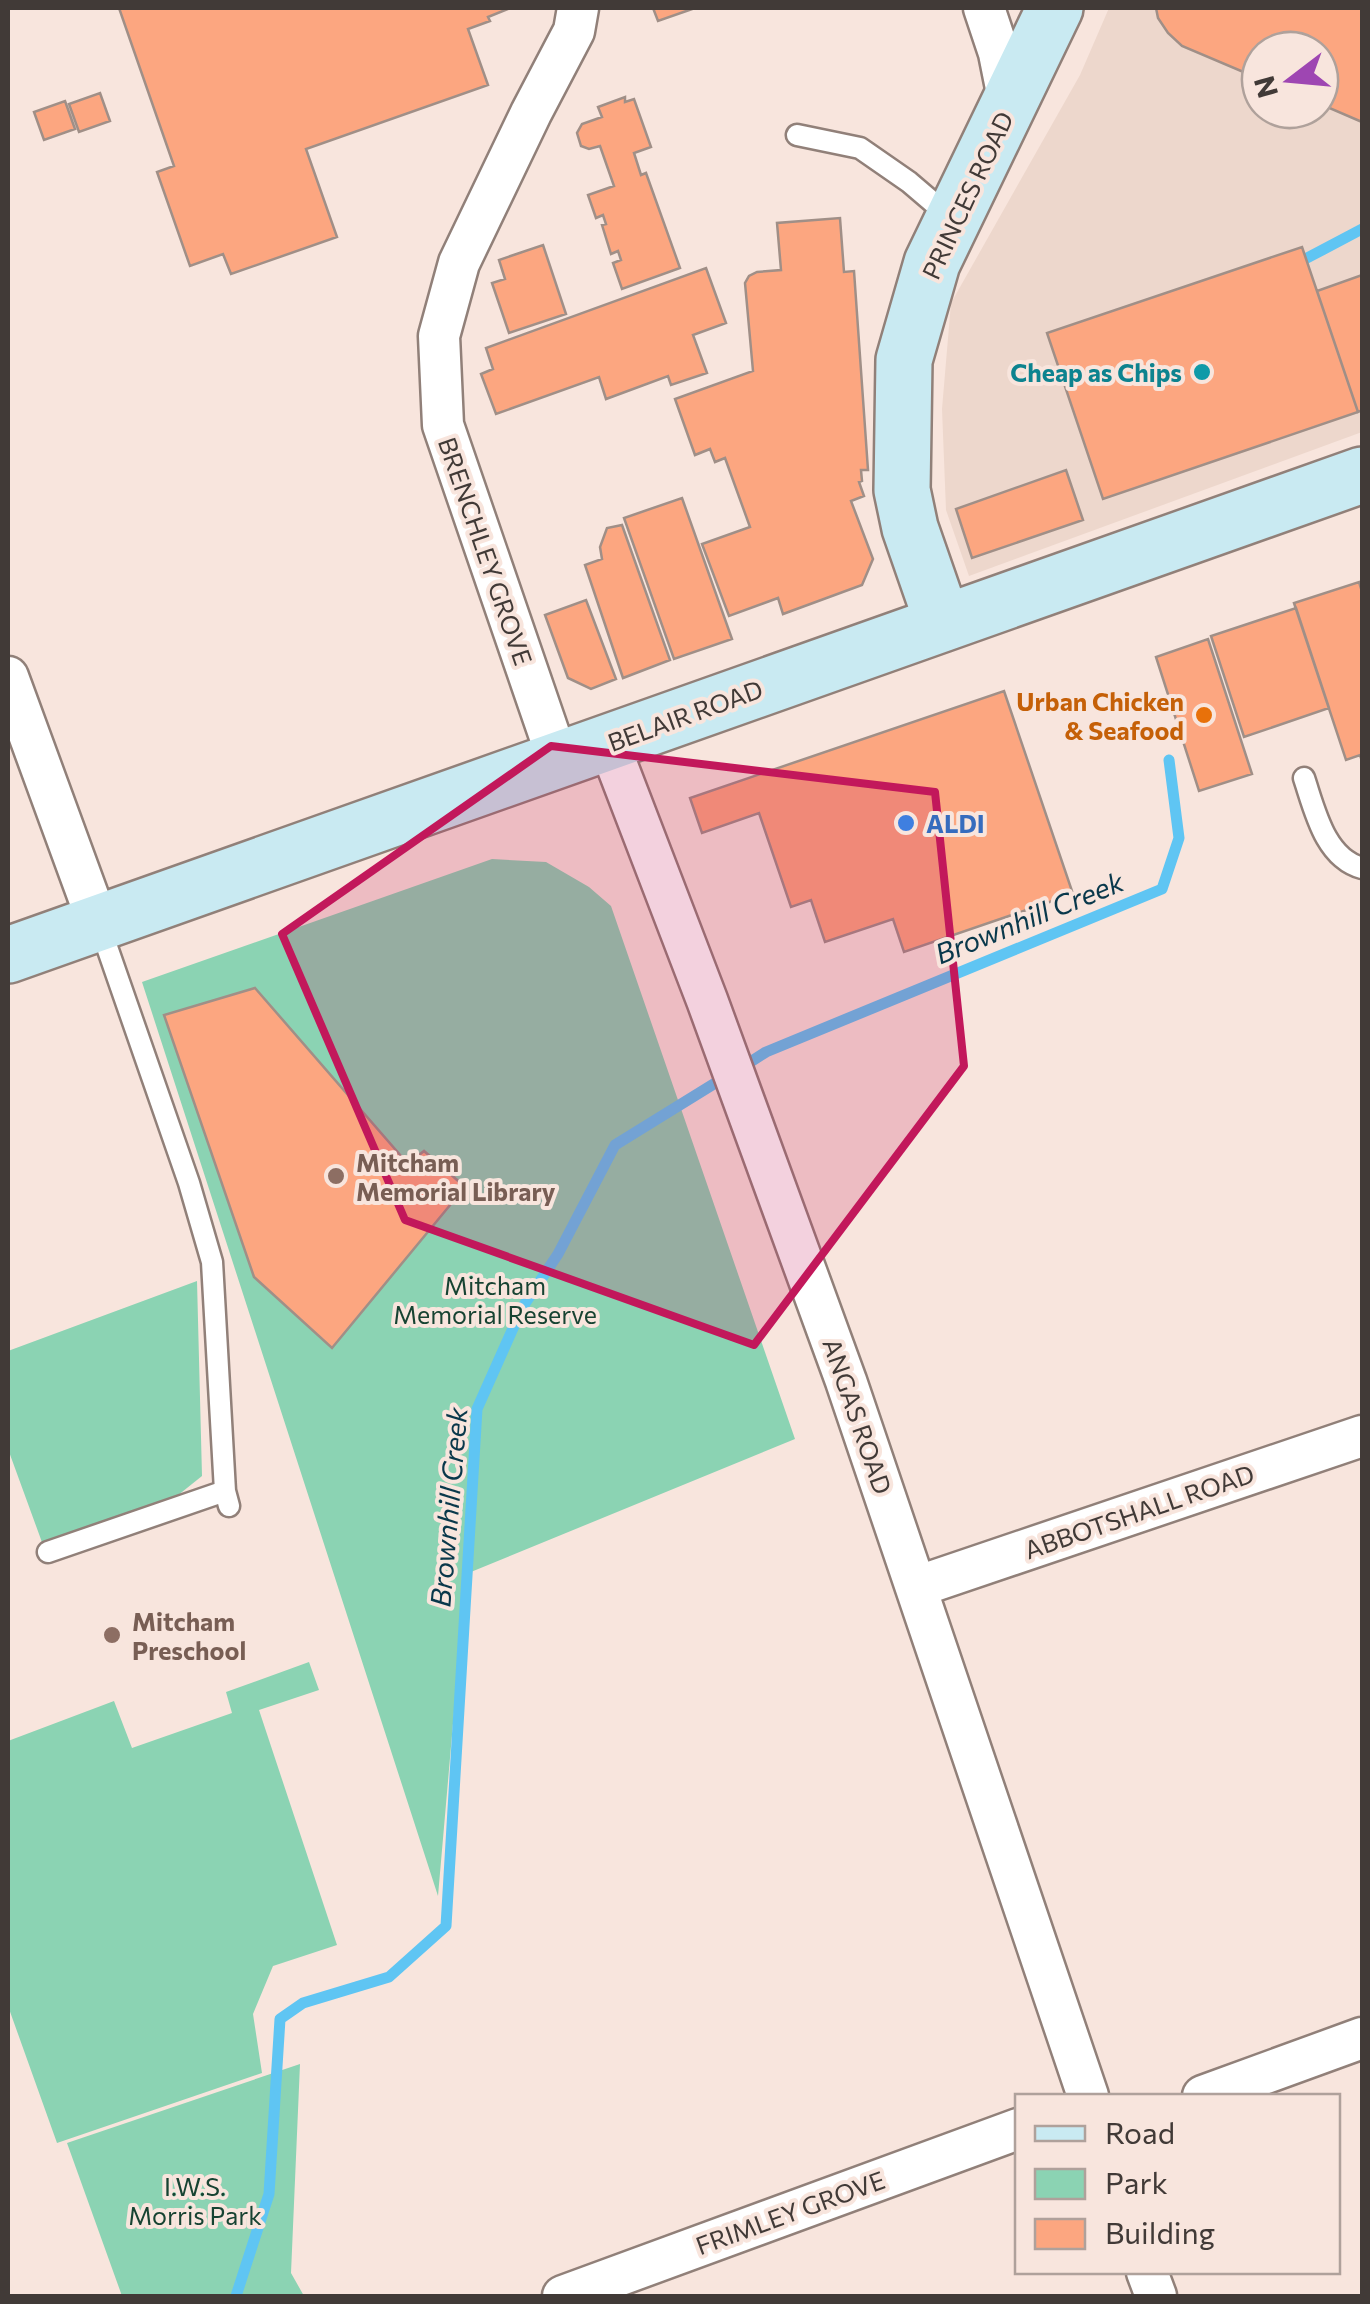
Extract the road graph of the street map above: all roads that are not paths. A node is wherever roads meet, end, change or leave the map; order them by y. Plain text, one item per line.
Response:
1 (578, 8) edge
2 (984, 8) edge
3 (1055, 8) edge
4 (1009, 103) junction
5 (797, 135) dead end
6 (952, 219) junction
7 (1362, 475) edge
8 (943, 624) junction
9 (8, 677) edge
10 (583, 751) junction
11 (1304, 778) dead end
12 (1362, 868) edge
13 (98, 922) junction
14 (8, 955) edge
15 (1362, 1436) edge
16 (48, 1552) dead end
17 (916, 1587) junction
18 (1362, 2038) edge
19 (1087, 2094) edge
20 (1208, 2094) edge
21 (1015, 2130) edge
22 (563, 2296) edge

1 - 10 street, BRENCHLEY GROVE
2 - 4 street
3 - 4 main road, PRINCES ROAD
4 - 6 main road, PRINCES ROAD
5 - 6 lane
6 - 8 main road, PRINCES ROAD
7 - 8 main road, BELAIR ROAD
8 - 10 main road, BELAIR ROAD
9 - 13 street
10 - 13 main road, BELAIR ROAD
10 - 17 street, ANGAS ROAD
11 - 12 lane
13 - 14 main road, BELAIR ROAD
13 - 16 lane
15 - 17 street, ABBOTSHALL ROAD
17 - 19 street, ANGAS ROAD
18 - 20 street
21 - 22 street, FRIMLEY GROVE

